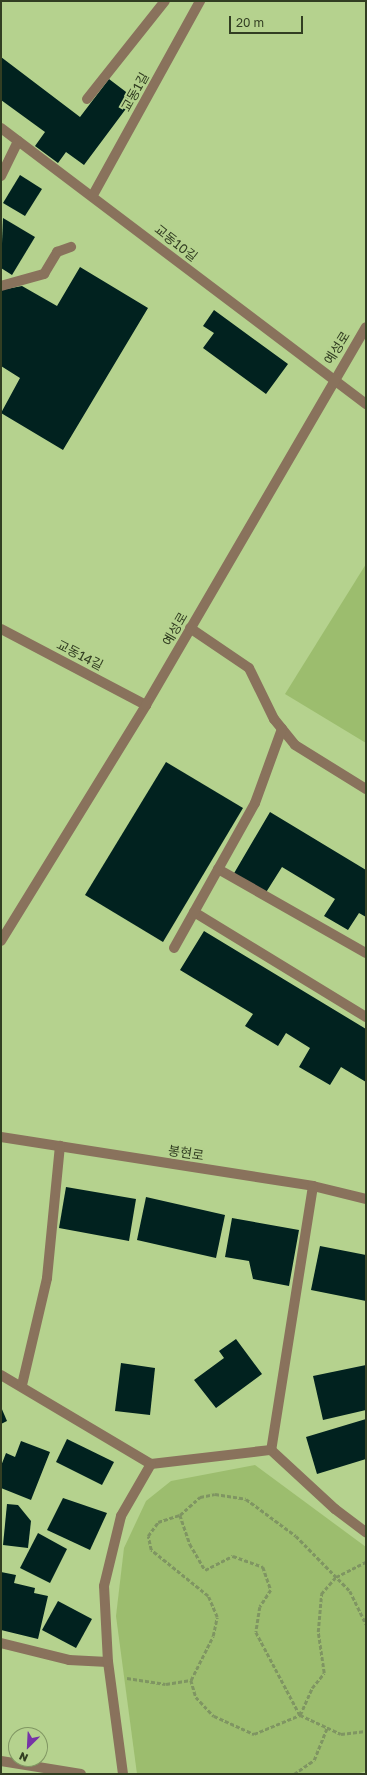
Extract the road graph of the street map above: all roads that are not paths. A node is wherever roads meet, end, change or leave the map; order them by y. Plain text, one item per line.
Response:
1 (165, 1) edge
2 (200, 1) edge
3 (87, 99) dead end
4 (1, 128) edge
5 (18, 141) junction
6 (1, 176) edge
7 (93, 195) junction
8 (71, 248) dead end
9 (1, 286) edge
10 (366, 327) edge
11 (332, 381) junction
12 (366, 404) edge
13 (190, 628) junction
14 (1, 629) edge
15 (146, 705) junction
16 (282, 729) junction
17 (366, 789) edge
18 (218, 868) junction
19 (194, 912) junction
20 (1, 941) edge
21 (174, 948) dead end
22 (366, 953) edge
23 (366, 1017) edge
24 (1, 1137) edge
25 (60, 1146) junction
26 (313, 1186) junction
27 (366, 1199) edge
28 (1, 1375) edge
29 (22, 1385) junction
30 (271, 1450) junction
31 (151, 1464) junction
32 (366, 1532) edge
33 (1, 1643) edge
34 (108, 1662) junction
35 (1, 1761) edge
36 (81, 1774) edge
37 (124, 1774) edge

1 - 3 street
2 - 7 street, 교동1길
4 - 5 street, 교동10길
5 - 6 street
5 - 7 street, 교동10길
7 - 11 street, 교동10길
8 - 9 street
10 - 11 street, 예성로
11 - 12 street, 교동10길
11 - 13 street, 예성로
13 - 15 street, 예성로
13 - 16 street
14 - 15 street, 교동14길
15 - 20 street, 예성로
16 - 17 street
16 - 18 street
18 - 19 street
18 - 22 street
19 - 21 street
19 - 23 street
24 - 25 street, 봉현로
25 - 26 street, 봉현로
25 - 29 street
26 - 27 street, 봉현로
26 - 30 street
28 - 29 street
29 - 31 street
30 - 31 street
30 - 32 street
31 - 34 street
33 - 34 street
34 - 37 street
35 - 36 street

